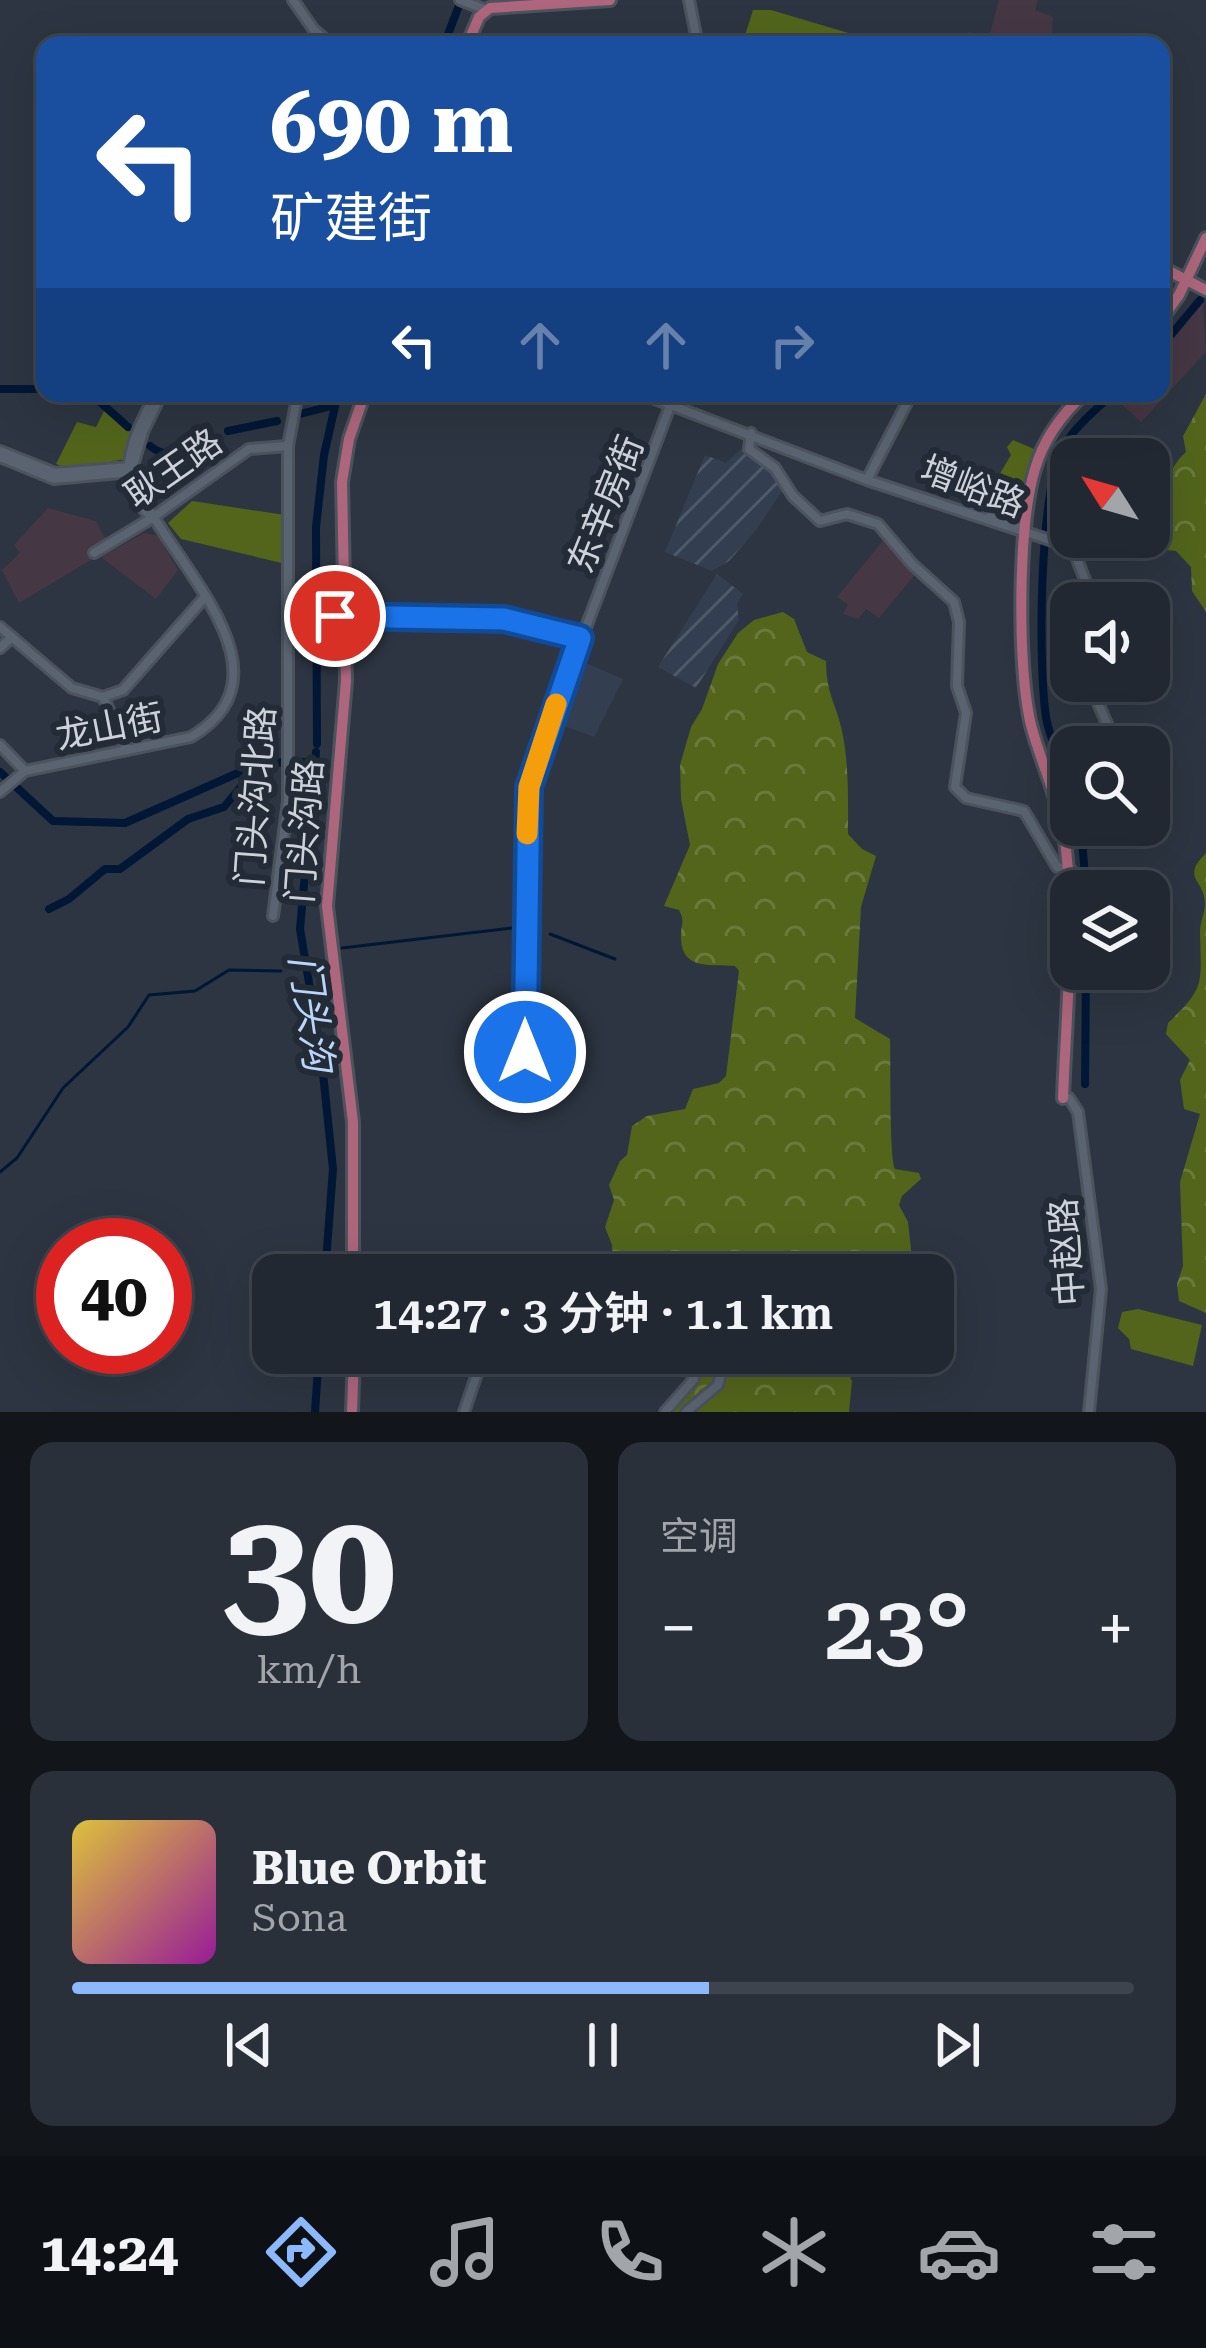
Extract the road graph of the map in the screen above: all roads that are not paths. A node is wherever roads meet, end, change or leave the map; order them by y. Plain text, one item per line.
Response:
1 (291, 0) edge
2 (526, 0) edge
3 (610, 0) edge
4 (689, 0) edge
5 (464, 1) edge
6 (485, 8) junction
7 (319, 36) edge
8 (468, 36) edge
9 (696, 36) edge
10 (1206, 238) edge
11 (1206, 255) edge
12 (1170, 275) edge
13 (1188, 284) junction
14 (1206, 293) edge
15 (1170, 308) edge
16 (1170, 315) edge
17 (154, 402) edge
18 (296, 402) edge
19 (359, 402) edge
20 (672, 402) edge
21 (683, 402) edge
22 (684, 402) edge
23 (907, 402) edge
24 (1081, 402) edge
25 (751, 434) junction
26 (288, 446) junction
27 (0, 454) edge
28 (129, 470) junction
29 (869, 476) junction
30 (152, 518) junction
31 (1031, 533) junction
32 (94, 553) dead end
33 (1086, 582) edge
34 (204, 598) junction
35 (338, 616) junction
36 (297, 618) junction
37 (0, 627) edge
38 (12, 637) junction
39 (580, 638) junction
40 (0, 648) edge
41 (103, 698) junction
42 (0, 745) edge
43 (127, 750) junction
44 (1050, 767) edge
45 (21, 774) junction
46 (3, 789) edge
47 (1072, 846) edge
48 (1070, 870) joint
49 (273, 916) dead end
50 (1068, 990) edge
51 (1070, 990) edge
52 (525, 1052) dead end
53 (1066, 1098) junction
54 (351, 1254) edge
55 (350, 1374) edge
56 (477, 1374) edge
57 (691, 1374) edge
58 (718, 1374) edge
59 (349, 1412) edge
60 (464, 1412) edge
61 (665, 1412) edge
62 (686, 1412) edge
63 (1088, 1412) edge

1 - 7 street
2 - 6 main road
3 - 6 main road
4 - 9 street
5 - 6 street
6 - 8 main road
10 - 13 main road
11 - 13 main road
12 - 13 main road
13 - 14 main road
13 - 15 main road
13 - 16 main road
17 - 28 street
18 - 26 street, 门头沟北路
19 - 35 main road, 门头沟路
20 - 39 street, 东辛房街
21 - 25 street, 增峪路
22 - 29 street, 增峪路
23 - 29 street
24 - 31 main road
25 - 31 street, 增峪路
25 - 48 street
26 - 30 street, 耿王路
26 - 36 street, 门头沟北路
27 - 28 street
28 - 30 street, 龙山街
29 - 31 street, 增峪路
30 - 32 street, 耿王路
30 - 34 street, 龙山街
31 - 33 street
31 - 44 main road
34 - 41 street
34 - 43 street, 龙山街
35 - 36 street
35 - 39 street
35 - 54 main road, 门头沟路
36 - 49 street, 门头沟北路
37 - 38 street
38 - 40 street
38 - 41 street
39 - 52 street, 东辛房街
41 - 43 street
42 - 45 street
43 - 45 street, 龙山街
45 - 46 street, 龙山街
47 - 48 main road
50 - 53 main road
51 - 53 main road
53 - 63 street, 中赵路
55 - 59 main road
56 - 60 street
57 - 61 street
58 - 62 street

